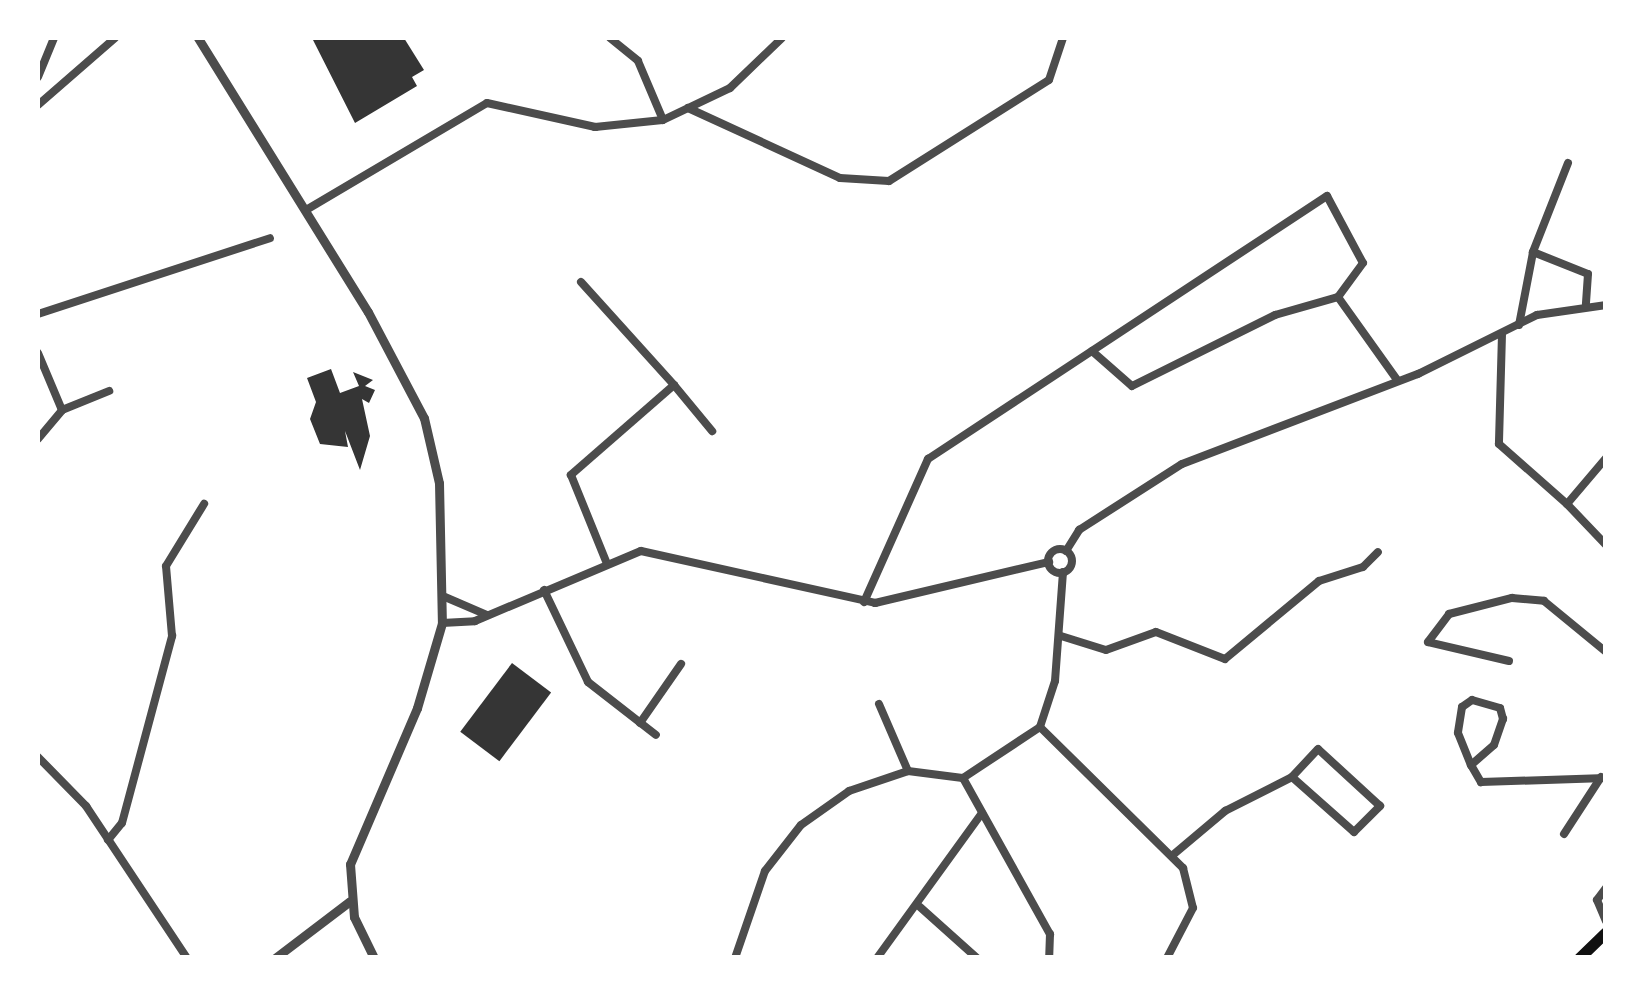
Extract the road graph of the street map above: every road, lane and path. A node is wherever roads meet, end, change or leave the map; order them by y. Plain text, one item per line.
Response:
1 (54, 38) edge
2 (115, 38) edge
3 (198, 38) edge
4 (610, 38) edge
5 (782, 38) edge
6 (1063, 38) edge
7 (38, 77) edge
8 (38, 105) edge
9 (688, 108) junction
10 (663, 120) junction
11 (1568, 163) dead end
12 (306, 210) junction
13 (270, 238) dead end
14 (1533, 252) junction
15 (581, 282) dead end
16 (1338, 297) junction
17 (1586, 304) junction
18 (1606, 305) edge
19 (38, 314) edge
20 (1519, 324) junction
21 (1502, 334) junction
22 (1092, 351) junction
23 (38, 353) edge
24 (1398, 381) junction
25 (674, 386) junction
26 (109, 391) dead end
27 (62, 410) junction
28 (712, 431) dead end
29 (38, 439) edge
30 (1606, 458) edge
31 (204, 504) dead end
32 (1567, 504) junction
33 (1606, 545) edge
34 (1066, 551) junction
35 (1378, 552) dead end
36 (606, 561) junction
37 (1049, 562) junction
38 (1063, 572) junction
39 (544, 590) junction
40 (445, 597) junction
41 (864, 602) junction
42 (487, 615) junction
43 (442, 623) junction
44 (1061, 636) junction
45 (1606, 652) edge
46 (1509, 661) dead end
47 (681, 664) dead end
48 (880, 704) dead end
49 (640, 722) junction
50 (1040, 727) junction
51 (656, 735) dead end
52 (38, 757) edge
53 (1470, 766) junction
54 (908, 771) junction
55 (1292, 777) junction
56 (963, 778) junction
57 (1603, 778) edge
58 (982, 813) junction
59 (1564, 834) dead end
60 (108, 840) junction
61 (1174, 854) junction
62 (1606, 888) edge
63 (350, 901) junction
64 (920, 908) junction
65 (1606, 921) edge
66 (1606, 932) edge
67 (187, 958) edge
68 (275, 958) edge
69 (374, 958) edge
70 (735, 958) edge
71 (877, 958) edge
72 (976, 958) edge
73 (1049, 958) edge
74 (1167, 958) edge
75 (1580, 958) edge

1 - 7 street
2 - 8 street
3 - 12 street
4 - 10 street
5 - 9 street
6 - 9 street
9 - 10 street
10 - 12 street
11 - 14 street
12 - 40 street
13 - 19 street
14 - 17 street
14 - 20 street
15 - 25 street
16 - 22 street
16 - 22 street
16 - 24 street
17 - 18 street
17 - 20 street
20 - 21 street
21 - 24 street
21 - 32 street
22 - 41 street
23 - 27 street
24 - 34 street
25 - 28 street
25 - 36 street
26 - 27 street
27 - 29 street
30 - 32 street
31 - 60 street
32 - 33 street
34 - 37 street
34 - 38 street
35 - 44 street
36 - 39 street
36 - 41 street
37 - 38 street
37 - 41 street
38 - 44 street
39 - 42 street
39 - 49 street
40 - 42 street
40 - 43 street
42 - 43 street
43 - 63 street
44 - 50 street
45 - 46 street
47 - 49 street
48 - 54 street
49 - 51 street
50 - 56 street
50 - 61 street
52 - 60 street
53 - 53 street
53 - 57 street
54 - 56 street
54 - 70 street
55 - 55 street
55 - 61 street
56 - 58 street
57 - 59 street
58 - 64 street
58 - 73 street
60 - 67 street
61 - 74 street
62 - 65 street
63 - 68 street
63 - 69 street
64 - 71 street
64 - 72 street
66 - 75 main road

